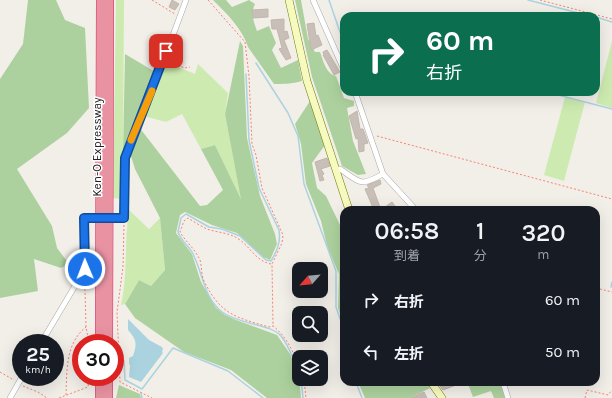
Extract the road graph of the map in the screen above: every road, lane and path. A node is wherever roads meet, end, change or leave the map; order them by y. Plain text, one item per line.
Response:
1 (101, 0) edge
2 (109, 0) edge
3 (152, 0) edge
4 (186, 0) edge
5 (208, 0) edge
6 (289, 0) edge
7 (313, 0) edge
8 (540, 0) edge
9 (585, 12) edge
10 (179, 16) junction
11 (600, 16) edge
12 (612, 19) edge
13 (163, 60) junction
14 (340, 61) edge
15 (190, 67) dead end
16 (356, 96) edge
17 (370, 136) junction
18 (336, 170) junction
19 (383, 174) junction
20 (612, 199) edge
21 (348, 206) edge
22 (412, 206) edge
23 (122, 220) junction
24 (272, 264) junction
25 (78, 281) junction
26 (600, 289) edge
27 (612, 292) edge
28 (273, 326) junction
29 (86, 327) junction
30 (46, 334) edge
31 (87, 334) edge
32 (100, 334) edge
33 (108, 334) edge
34 (293, 350) edge
35 (17, 386) edge
36 (88, 386) edge
37 (100, 386) edge
38 (108, 386) edge
39 (305, 386) edge
40 (434, 386) edge
41 (504, 386) edge
42 (612, 390) edge
43 (66, 395) junction
44 (10, 398) edge
45 (59, 398) edge
46 (100, 398) edge
47 (108, 398) edge
48 (152, 398) edge
49 (306, 398) edge
50 (442, 398) edge
51 (508, 398) edge
52 (585, 398) edge

1 - 32 highway, Ken-O Expressway
2 - 33 highway, Ken-O Expressway
3 - 10 path
4 - 10 street
5 - 24 path
6 - 18 street
7 - 14 street
8 - 9 path
10 - 13 street
11 - 12 path
13 - 15 path
13 - 23 street
16 - 17 street
17 - 19 street
17 - 20 path
18 - 19 street
18 - 21 street
19 - 22 street
23 - 25 street, bridge
23 - 48 path
24 - 28 path
24 - 28 path
25 - 29 path
25 - 30 street
26 - 27 path
28 - 34 path
29 - 31 path
29 - 43 path
35 - 44 street
36 - 43 path
37 - 46 highway
38 - 47 highway
39 - 49 path
40 - 50 street
41 - 51 street
42 - 52 path
43 - 45 path

